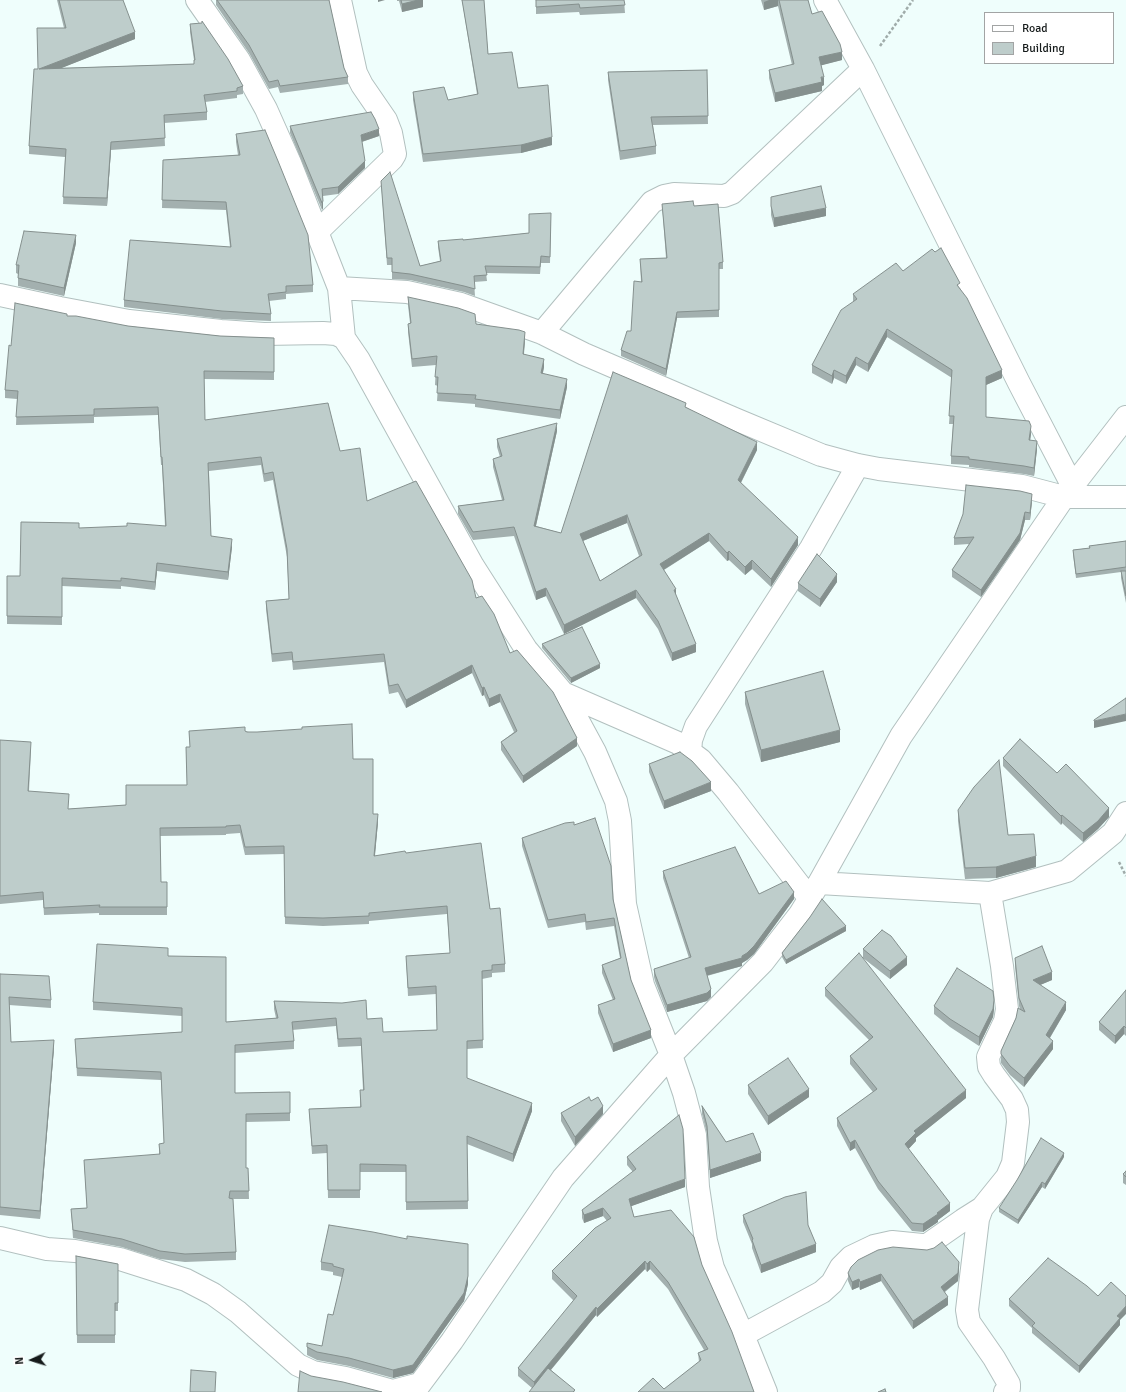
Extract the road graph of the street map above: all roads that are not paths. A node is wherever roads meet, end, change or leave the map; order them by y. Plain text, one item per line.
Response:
1 (197, 0) edge
2 (340, 0) edge
3 (825, 0) edge
4 (863, 69) junction
5 (317, 232) junction
6 (340, 288) junction
7 (0, 295) edge
8 (542, 333) junction
9 (344, 338) junction
10 (1126, 417) edge
11 (858, 465) junction
12 (1068, 491) junction
13 (1126, 497) edge
14 (563, 693) junction
15 (690, 753) junction
16 (1126, 813) edge
17 (814, 891) junction
18 (990, 893) junction
19 (671, 1054) junction
20 (982, 1208) junction
21 (0, 1238) edge
22 (743, 1335) junction
23 (417, 1388) edge
24 (766, 1392) edge
25 (1006, 1392) edge

1 - 5 street
2 - 5 street
3 - 4 street
4 - 8 street
4 - 12 street
5 - 6 street
6 - 8 street
6 - 9 street
7 - 9 street
8 - 11 street
9 - 14 street
10 - 12 street
11 - 12 street
11 - 15 street
12 - 13 street
12 - 17 street
14 - 15 street
14 - 19 street
15 - 17 street
16 - 18 street
17 - 18 street
17 - 19 street
18 - 20 street
19 - 22 street
19 - 23 street
20 - 22 street
20 - 25 street
21 - 23 street
22 - 24 street

